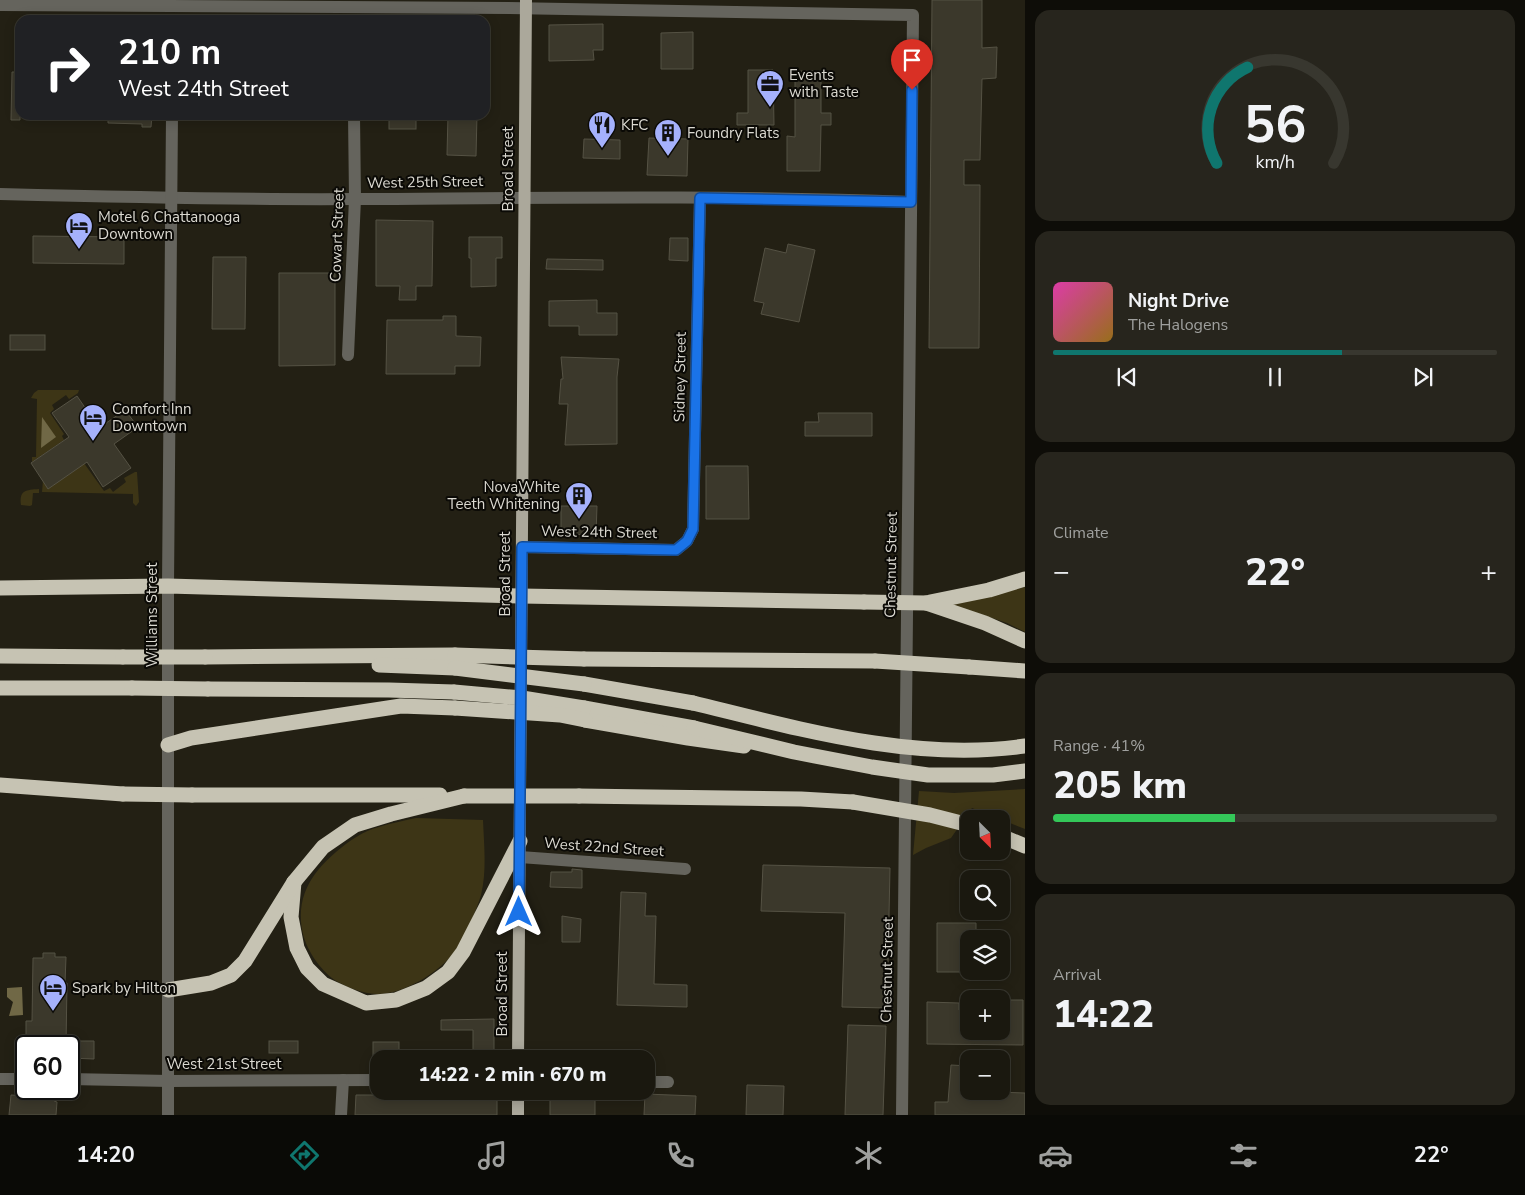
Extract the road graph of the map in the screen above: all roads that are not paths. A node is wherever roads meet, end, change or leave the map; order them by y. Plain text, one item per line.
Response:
1 (174, 3) edge
2 (526, 4) edge
3 (0, 5) edge
4 (709, 6) edge
5 (353, 9) edge
6 (172, 120) edge
7 (354, 120) edge
8 (0, 194) edge
9 (171, 198) junction
10 (524, 198) junction
11 (700, 198) junction
12 (355, 200) junction
13 (911, 202) junction
14 (348, 355) dead end
15 (522, 547) junction
16 (676, 550) joint
17 (1025, 579) edge
18 (168, 586) junction
19 (0, 588) edge
20 (522, 596) junction
21 (926, 603) junction
22 (1025, 641) edge
23 (0, 656) edge
24 (455, 661) junction
25 (1025, 671) edge
26 (0, 688) edge
27 (585, 714) junction
28 (168, 745) junction
29 (1025, 746) edge
30 (1025, 771) edge
31 (0, 785) edge
32 (464, 796) junction
33 (960, 823) edge
34 (1010, 840) edge
35 (520, 841) junction
36 (1025, 846) edge
37 (520, 857) junction
38 (686, 869) dead end
39 (294, 882) junction
40 (168, 990) junction
41 (518, 1050) edge
42 (0, 1079) edge
43 (15, 1079) edge
44 (80, 1079) edge
45 (343, 1080) junction
46 (370, 1080) edge
47 (169, 1081) junction
48 (655, 1082) edge
49 (668, 1082) dead end
50 (518, 1100) edge
51 (168, 1115) edge
52 (341, 1115) edge
53 (518, 1115) edge
54 (902, 1115) edge

1 - 3 street
1 - 5 street
2 - 4 street
2 - 5 street
2 - 10 main road, Broad Street
4 - 13 street, Chestnut Street
6 - 9 street, Williams Street
7 - 12 street, Cowart Street
8 - 9 street, West 25th Street
9 - 12 street, West 25th Street
9 - 18 street, Williams Street
10 - 11 street, West 25th Street
10 - 12 street, West 25th Street
10 - 15 main road, Broad Street
11 - 13 street, West 25th Street
11 - 16 street, Sidney Street
12 - 14 street, Cowart Street
13 - 54 street, Chestnut Street
15 - 16 street, West 24th Street
15 - 20 main road, Broad Street
17 - 21 highway
18 - 19 highway
18 - 20 highway
18 - 28 street, Williams Street
20 - 21 highway, bridge
20 - 35 main road, Broad Street
21 - 22 highway
23 - 24 highway, bridge
24 - 25 highway, bridge
24 - 29 highway, bridge
26 - 27 highway, bridge
27 - 28 highway, bridge
27 - 30 highway, bridge
28 - 40 street, Williams Street
31 - 32 highway, bridge
32 - 33 highway, bridge
32 - 39 highway
34 - 36 highway
35 - 37 main road, Broad Street
35 - 39 highway
37 - 38 street, West 22nd Street
37 - 41 main road, Broad Street
39 - 40 highway
40 - 47 street, Williams Street
42 - 43 street
44 - 47 street, West 21st Street
45 - 46 street, West 21st Street
45 - 47 street, West 21st Street
45 - 52 street
47 - 51 street, Williams Street
48 - 49 street
50 - 53 main road

